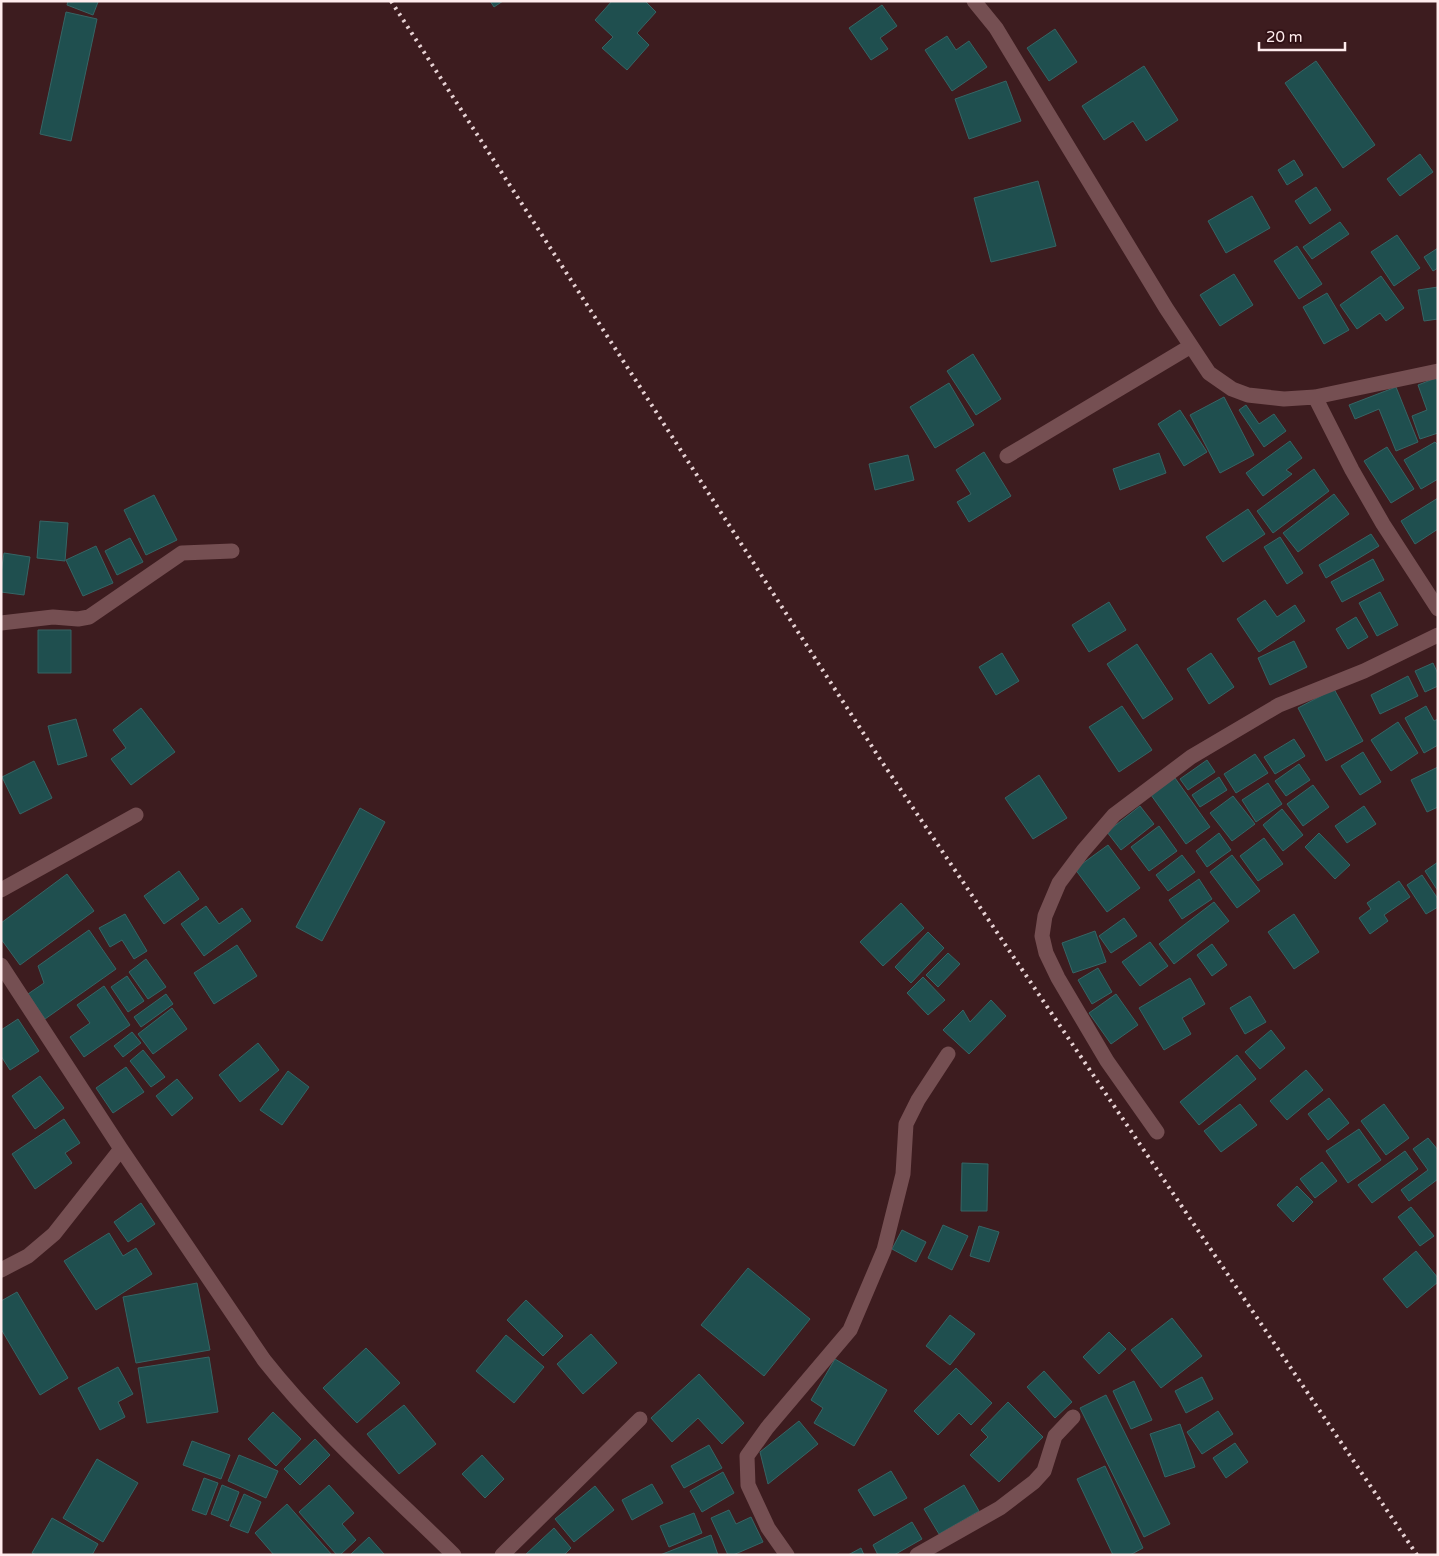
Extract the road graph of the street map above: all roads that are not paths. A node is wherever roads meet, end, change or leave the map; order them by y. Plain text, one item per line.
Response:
1 (974, 1) edge
2 (1191, 346) junction
3 (1438, 371) edge
4 (1315, 397) junction
5 (1007, 456) dead end
6 (232, 551) dead end
7 (1438, 609) edge
8 (1, 623) edge
9 (1438, 635) edge
10 (136, 815) dead end
11 (1, 890) edge
12 (1, 965) edge
13 (948, 1054) dead end
14 (1157, 1132) dead end
15 (121, 1149) junction
16 (1, 1270) edge
17 (1072, 1418) dead end
18 (640, 1419) dead end
19 (454, 1555) edge
20 (502, 1555) edge
21 (787, 1555) edge
22 (917, 1555) edge

1 - 2 street
2 - 4 street
2 - 5 street
3 - 4 street
4 - 7 street
6 - 8 street
9 - 14 street
10 - 11 street
12 - 15 street
13 - 21 street
15 - 16 street
15 - 19 street
17 - 22 street
18 - 20 street

